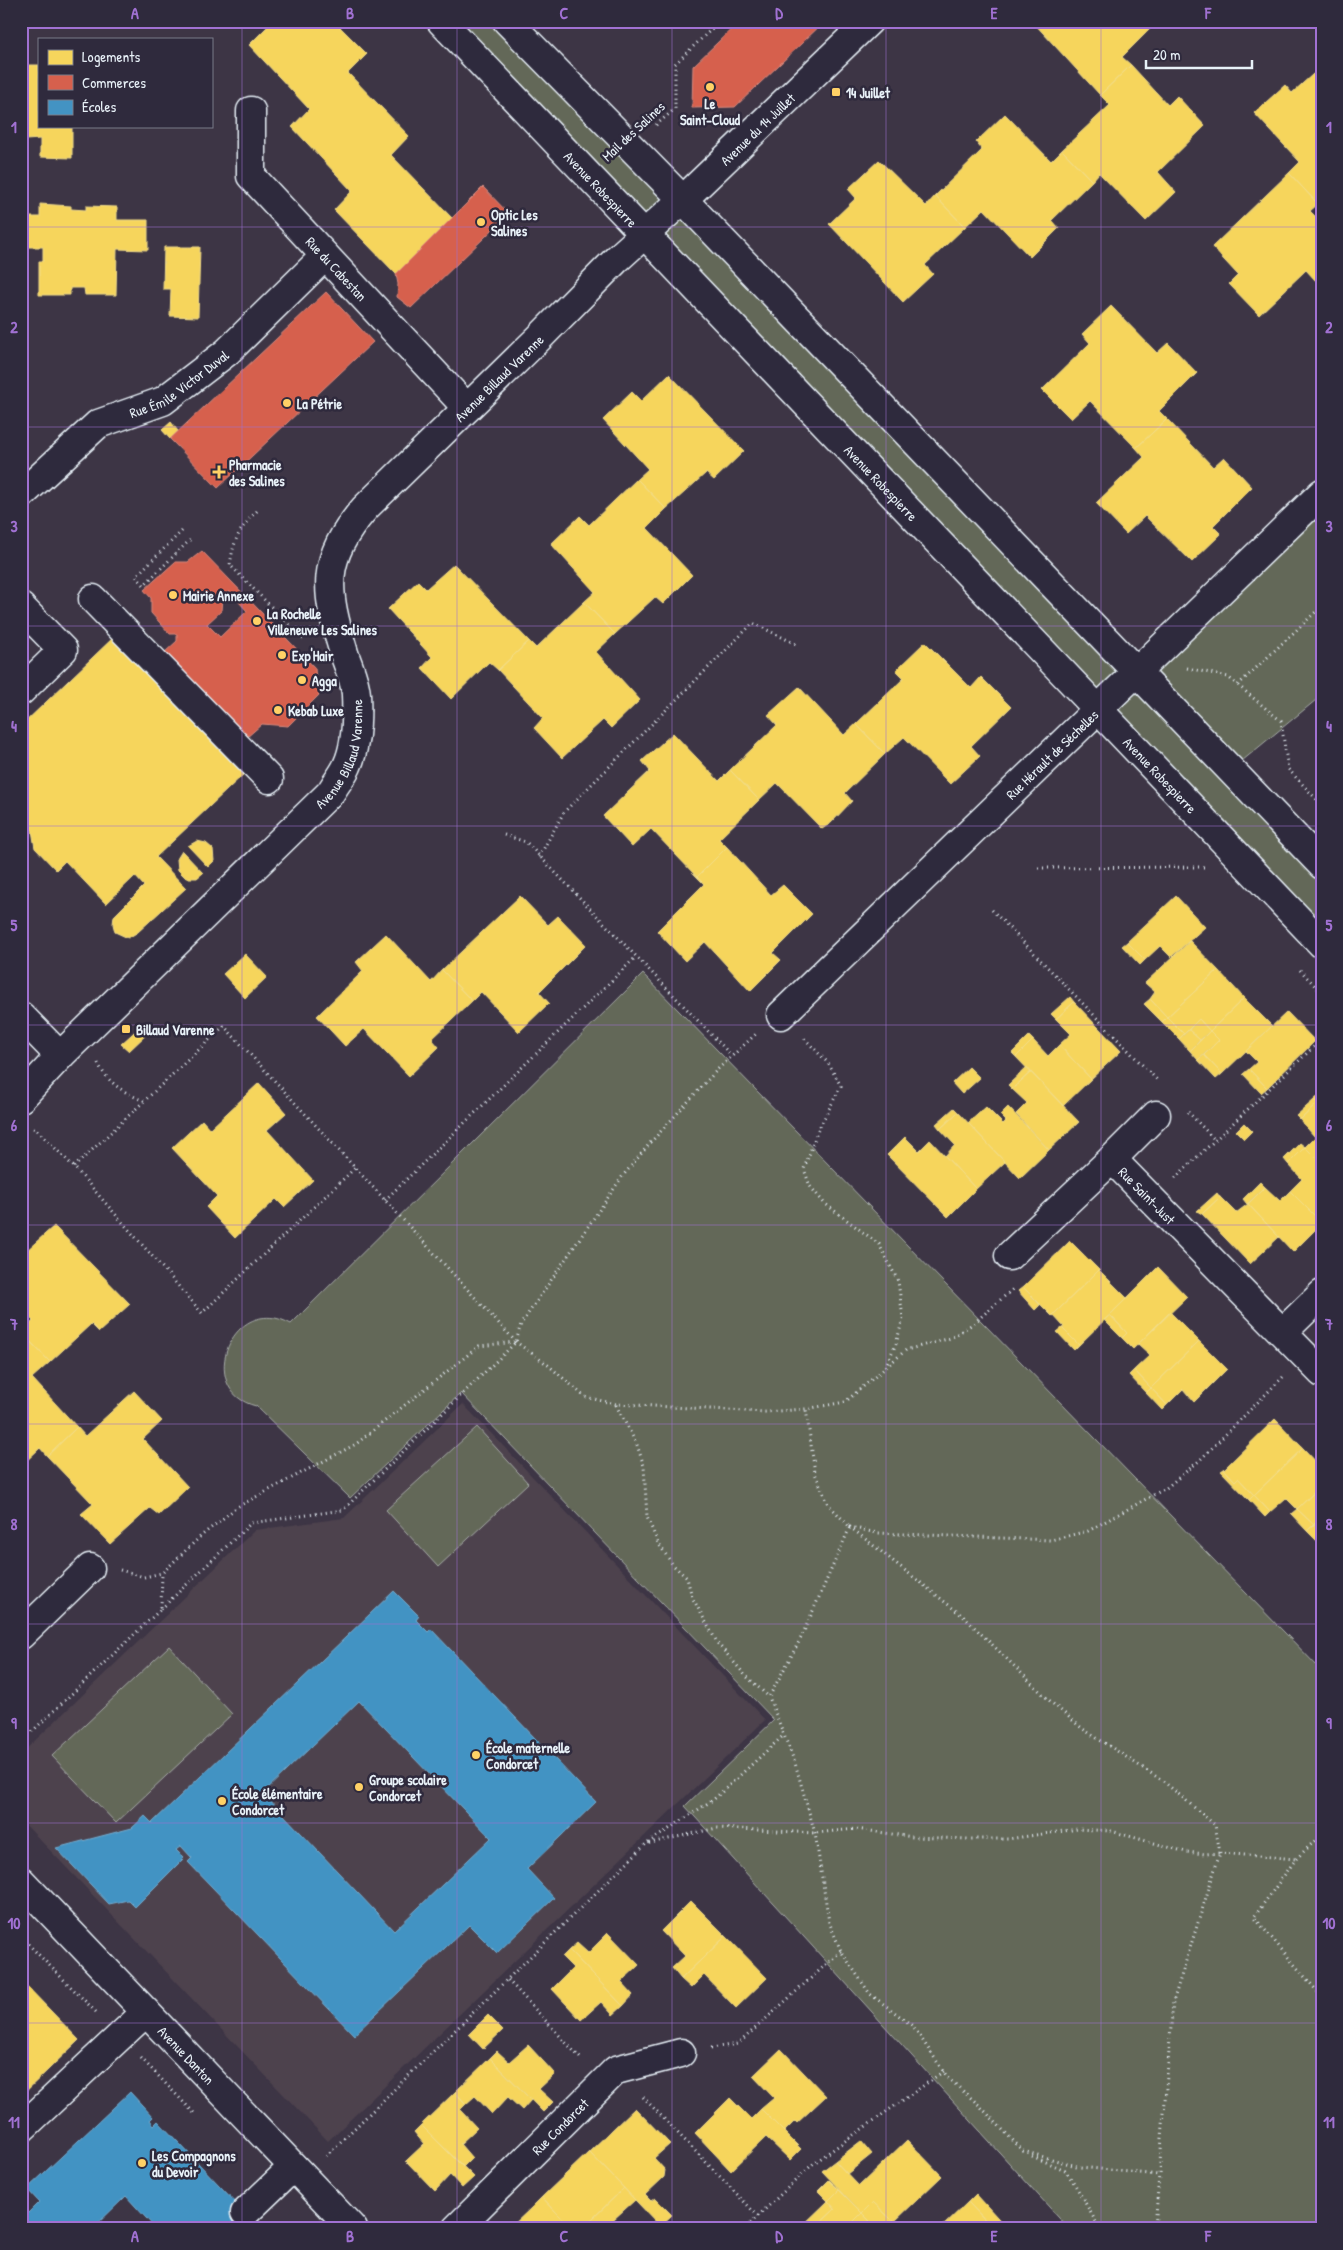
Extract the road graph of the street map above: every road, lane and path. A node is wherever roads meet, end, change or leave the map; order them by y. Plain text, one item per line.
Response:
1 (441, 21) edge
2 (507, 21) edge
3 (720, 21) edge
4 (869, 21) edge
5 (251, 111) dead end
6 (631, 147) junction
7 (682, 199) junction
8 (644, 234) junction
9 (325, 256) junction
10 (468, 408) junction
11 (1322, 493) edge
12 (21, 495) edge
13 (257, 511) dead end
14 (182, 531) dead end
15 (190, 540) dead end
16 (93, 600) dead end
17 (1322, 606) edge
18 (21, 607) edge
19 (796, 644) dead end
20 (346, 661) junction
21 (1184, 667) dead end
22 (1137, 672) junction
23 (1238, 685) junction
24 (21, 691) edge
25 (1099, 710) junction
26 (269, 779) dead end
27 (1322, 804) edge
28 (504, 835) dead end
29 (539, 857) junction
30 (1322, 865) edge
31 (1204, 867) dead end
32 (1038, 868) dead end
33 (992, 910) dead end
34 (1322, 944) edge
35 (636, 957) junction
36 (781, 1014) junction
37 (21, 1016) edge
38 (84, 1033) junction
39 (1322, 1038) edge
40 (60, 1056) junction
41 (732, 1056) junction
42 (1161, 1084) dead end
43 (21, 1098) edge
44 (144, 1101) junction
45 (1182, 1105) dead end
46 (1156, 1115) dead end
47 (29, 1128) dead end
48 (1215, 1140) junction
49 (1112, 1159) junction
50 (74, 1167) junction
51 (355, 1168) junction
52 (385, 1200) junction
53 (1152, 1200) junction
54 (1009, 1256) joint
55 (1322, 1294) edge
56 (1283, 1332) junction
57 (516, 1342) junction
58 (1313, 1364) edge
59 (884, 1369) junction
60 (616, 1404) junction
61 (806, 1410) junction
62 (850, 1527) junction
63 (90, 1568) joint
64 (162, 1573) junction
65 (161, 1609) junction
66 (21, 1635) edge
67 (769, 1697) junction
68 (784, 1735) junction
69 (21, 1742) edge
70 (815, 1834) junction
71 (1322, 1834) edge
72 (646, 1844) junction
73 (1220, 1853) junction
74 (1296, 1859) junction
75 (21, 1881) edge
76 (21, 1937) edge
77 (841, 1951) junction
78 (508, 1980) junction
79 (1322, 1997) edge
80 (146, 2012) junction
81 (121, 2037) junction
82 (681, 2054) joint
83 (944, 2071) junction
84 (610, 2076) junction
85 (195, 2114) dead end
86 (21, 2130) edge
87 (1022, 2151) junction
88 (299, 2172) junction
89 (1159, 2175) junction
90 (246, 2213) dead end
91 (758, 2216) junction
92 (353, 2229) edge
93 (456, 2229) edge
94 (745, 2229) edge
95 (1100, 2229) edge
96 (1154, 2229) edge

1 - 8 street, Avenue Robespierre
2 - 6 street
3 - 6 path, Mail des Salines
4 - 7 street, Avenue du 14 Juillet
5 - 9 street, Rue du Cabestan
6 - 7 street
7 - 8 street, Avenue du 14 Juillet
7 - 22 street
8 - 10 street, Avenue Billaud Varenne
8 - 25 street, Avenue Robespierre
9 - 10 street, Rue du Cabestan
9 - 12 street, Rue Émile Victor Duval
10 - 20 street, Avenue Billaud Varenne
11 - 22 street, Rue Hérault de Séchelles
13 - 20 path
14 - 15 path
16 - 26 street
17 - 23 path
18 - 24 street
19 - 29 path
20 - 38 street, Avenue Billaud Varenne
21 - 23 path
22 - 25 street, Rue Hérault de Séchelles
22 - 30 street
23 - 27 path
25 - 34 street, Avenue Robespierre
25 - 36 street, Rue Hérault de Séchelles
28 - 29 path
29 - 35 path
31 - 32 path
33 - 42 path
35 - 41 path
35 - 52 path
36 - 41 path
36 - 59 path
37 - 40 street
38 - 40 street, Avenue Billaud Varenne
38 - 44 path
39 - 48 path
40 - 43 street, Avenue Billaud Varenne
41 - 57 path
44 - 50 path
44 - 51 path
45 - 48 path
46 - 49 street
47 - 50 path
48 - 53 path
49 - 53 street, Rue Saint-Just
49 - 54 street, Rue Saint-Just
50 - 51 path
51 - 52 path
52 - 57 path
53 - 56 street, Rue Saint-Just
54 - 59 path
55 - 56 street
56 - 58 street, Rue Saint-Just
57 - 60 path
57 - 64 path
57 - 65 path
58 - 62 path
59 - 61 path
60 - 61 path
60 - 67 path
61 - 62 path
62 - 67 path
62 - 73 path
63 - 64 path
63 - 66 street
64 - 65 path
65 - 69 path
67 - 68 path
68 - 70 path
68 - 72 path
70 - 72 path
70 - 73 path
70 - 77 path
71 - 74 path
72 - 78 path
73 - 74 path
73 - 89 path
74 - 79 path
75 - 80 street, Avenue Danton
76 - 81 path
77 - 82 path
77 - 83 path
78 - 84 path
78 - 88 path
80 - 81 street
80 - 88 street, Avenue Danton
81 - 85 path
81 - 86 street
82 - 84 street
83 - 87 path
83 - 91 path
84 - 91 path
84 - 93 street, Rue Condorcet
87 - 89 path
87 - 95 path
88 - 90 street
88 - 92 street, Avenue Danton
89 - 96 path
91 - 94 path

